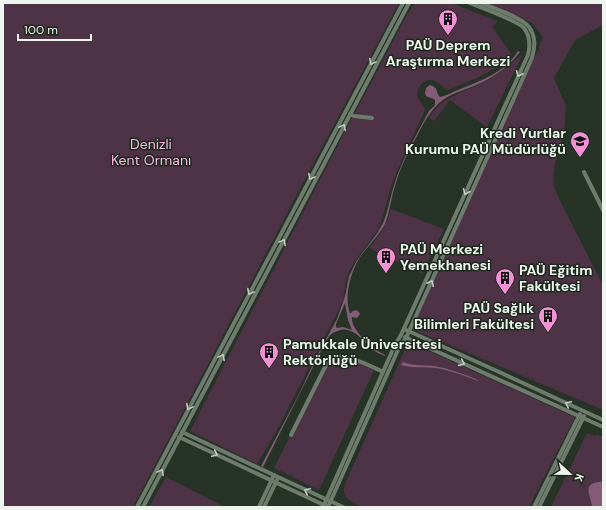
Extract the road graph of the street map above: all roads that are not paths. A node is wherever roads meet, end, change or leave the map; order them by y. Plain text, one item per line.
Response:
1 (403, 3) edge
2 (409, 3) edge
3 (470, 3) edge
4 (481, 3) edge
5 (350, 114) junction
6 (372, 118) dead end
7 (482, 155) junction
8 (487, 157) junction
9 (584, 172) dead end
10 (603, 210) edge
11 (404, 329) junction
12 (409, 331) junction
13 (401, 335) junction
14 (406, 338) junction
15 (383, 372) junction
16 (584, 411) junction
17 (581, 417) junction
18 (603, 420) edge
19 (603, 427) edge
20 (178, 429) junction
21 (183, 432) junction
22 (175, 435) junction
23 (291, 435) dead end
24 (180, 437) junction
25 (276, 476) junction
26 (273, 482) junction
27 (328, 501) junction
28 (327, 506) edge
29 (137, 507) edge
30 (143, 507) edge
31 (259, 507) edge
32 (264, 507) edge
33 (343, 507) edge
34 (534, 507) edge
35 (539, 507) edge

1 -> 20 street
2 - 5 street
3 -> 7 street
4 - 8 street
5 - 6 street
21 -> 5 street
7 - 8 street
7 -> 11 street
12 -> 8 street
9 - 10 street
11 - 12 street
11 - 13 street
12 - 14 street
16 -> 12 street
13 - 14 street
13 - 15 street
14 -> 17 street
14 - 27 street
15 - 23 street
15 - 27 street
16 - 17 street
16 - 18 street
17 - 19 street
17 - 34 street
17 - 35 street
20 - 21 street
20 - 22 street
21 - 24 street
21 - 25 street
22 - 24 street
22 - 29 street
24 -> 26 street
30 -> 24 street
25 - 26 street
27 -> 25 street
26 - 28 street
26 - 31 street
26 - 32 street
27 - 28 street
27 - 33 street

